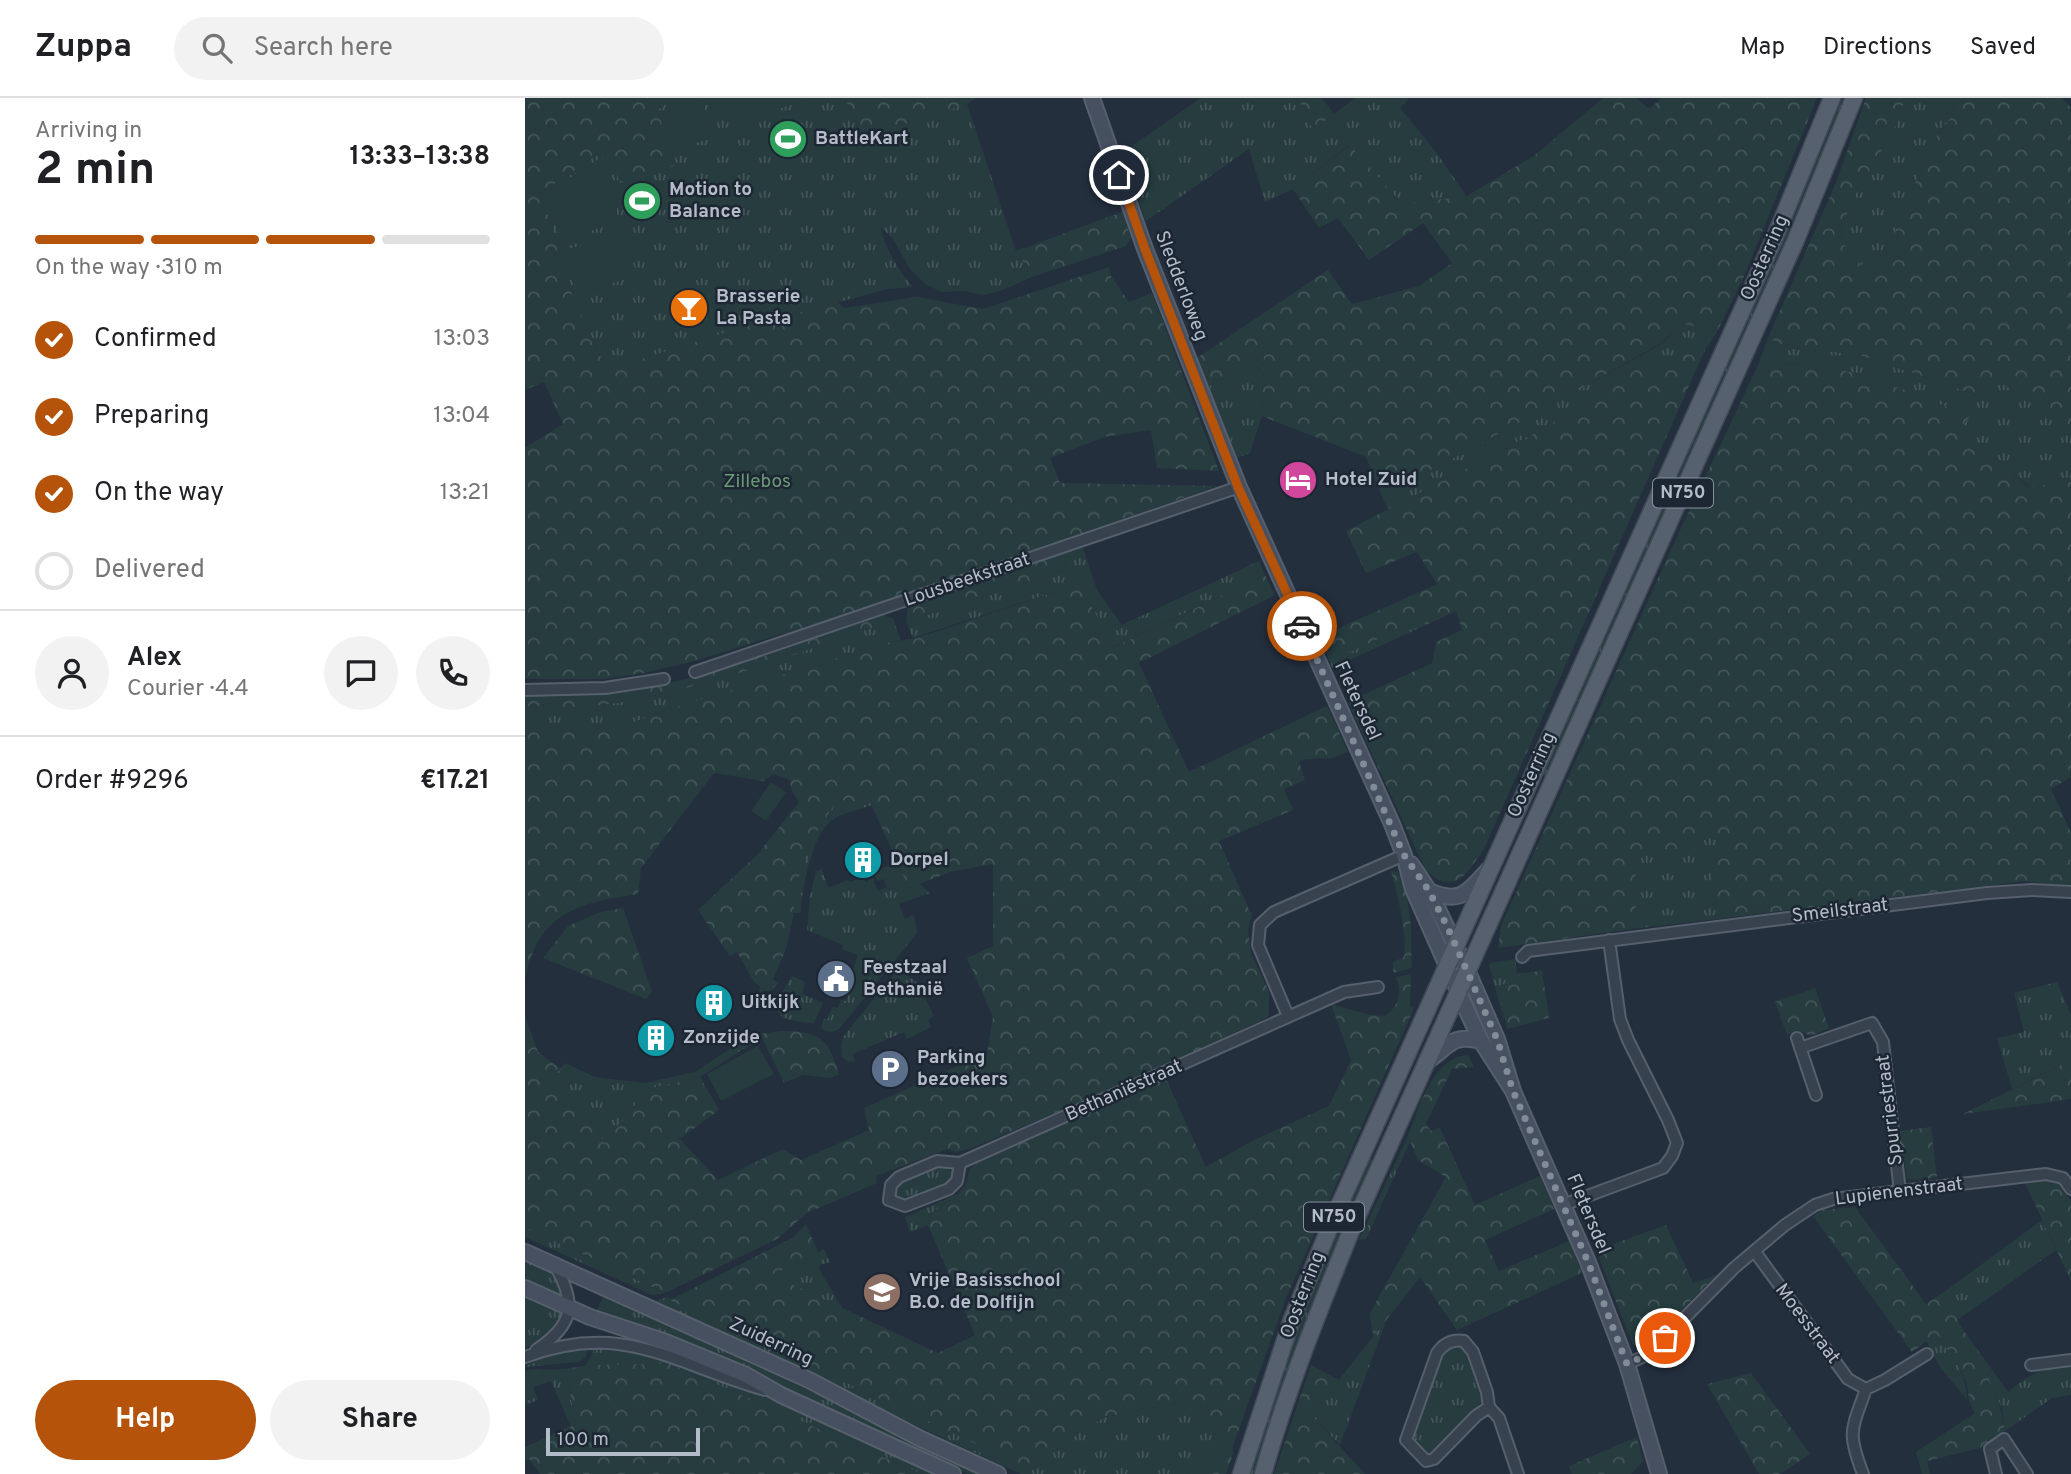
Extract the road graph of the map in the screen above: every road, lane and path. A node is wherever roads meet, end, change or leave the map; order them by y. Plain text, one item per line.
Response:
1 (1092, 98) edge
2 (1832, 98) edge
3 (1853, 98) edge
4 (1238, 487) junction
5 (695, 672) dead end
6 (664, 679) dead end
7 (525, 690) edge
8 (1404, 855) junction
9 (1493, 863) junction
10 (1429, 891) junction
11 (2071, 892) edge
12 (1609, 940) junction
13 (1456, 948) junction
14 (1522, 957) dead end
15 (1447, 967) junction
16 (1467, 970) junction
17 (1378, 987) dead end
18 (1458, 991) junction
19 (1288, 1016) junction
20 (1481, 1041) junction
21 (1426, 1062) junction
22 (1513, 1091) junction
23 (1817, 1095) dead end
24 (960, 1163) junction
25 (2067, 1176) edge
26 (2071, 1189) edge
27 (1900, 1192) junction
28 (1563, 1205) junction
29 (1755, 1252) junction
30 (527, 1254) edge
31 (555, 1265) junction
32 (525, 1288) edge
33 (569, 1308) junction
34 (1927, 1354) dead end
35 (527, 1356) edge
36 (2071, 1360) edge
37 (1627, 1364) junction
38 (2031, 1365) dead end
39 (1865, 1389) junction
40 (781, 1395) junction
41 (1489, 1407) junction
42 (953, 1474) edge
43 (998, 1474) edge
44 (1241, 1474) edge
45 (1263, 1474) edge
46 (1518, 1474) edge
47 (1659, 1474) edge
48 (1863, 1474) edge
49 (1996, 1474) edge
50 (2027, 1474) edge

1 - 4 street, Sledderloweg
2 - 9 main road, Oosterring / N750
3 - 16 main road, Oosterring / N750
4 - 5 street, Lousbeekstraat
4 - 8 street, Fletersdel
6 - 7 street
8 - 10 street, Fletersdel
8 - 15 street, Fletersdel
8 - 19 street
9 - 10 street
9 - 13 main road, Oosterring / N750
10 - 13 street, Fletersdel
11 - 12 street, Smeilstraat
12 - 14 street, Smeilstraat
12 - 28 street
13 - 15 main road, Oosterring / N750
13 - 16 street, Fletersdel
15 - 18 street, Fletersdel
15 - 44 main road, Oosterring / N750
16 - 18 main road, Oosterring / N750
16 - 22 street, Fletersdel
17 - 19 street, Bethaniëstraat
18 - 20 street, Fletersdel
18 - 21 main road, Oosterring / N750
19 - 24 street, Bethaniëstraat
20 - 21 street
20 - 22 street, Fletersdel
21 - 45 main road, Oosterring / N750
22 - 28 street, Fletersdel
23 - 27 street, Spurriestraat
24 - 24 street, Bethaniëstraat
25 - 26 street, Lupienenstraat
25 - 27 street, Lupienenstraat
27 - 29 street, Lupienenstraat
28 - 37 street, Fletersdel
29 - 37 street, Lupienenstraat
29 - 39 street, Moesstraat
30 - 31 street, Zuiderring
31 - 33 street
31 - 43 street, Zuiderring
32 - 33 street
33 - 35 street
33 - 40 street
34 - 39 street
35 - 40 street
36 - 38 street
37 - 47 street, Fletersdel
39 - 48 street
40 - 42 street
41 - 41 street
41 - 46 street
49 - 50 street

